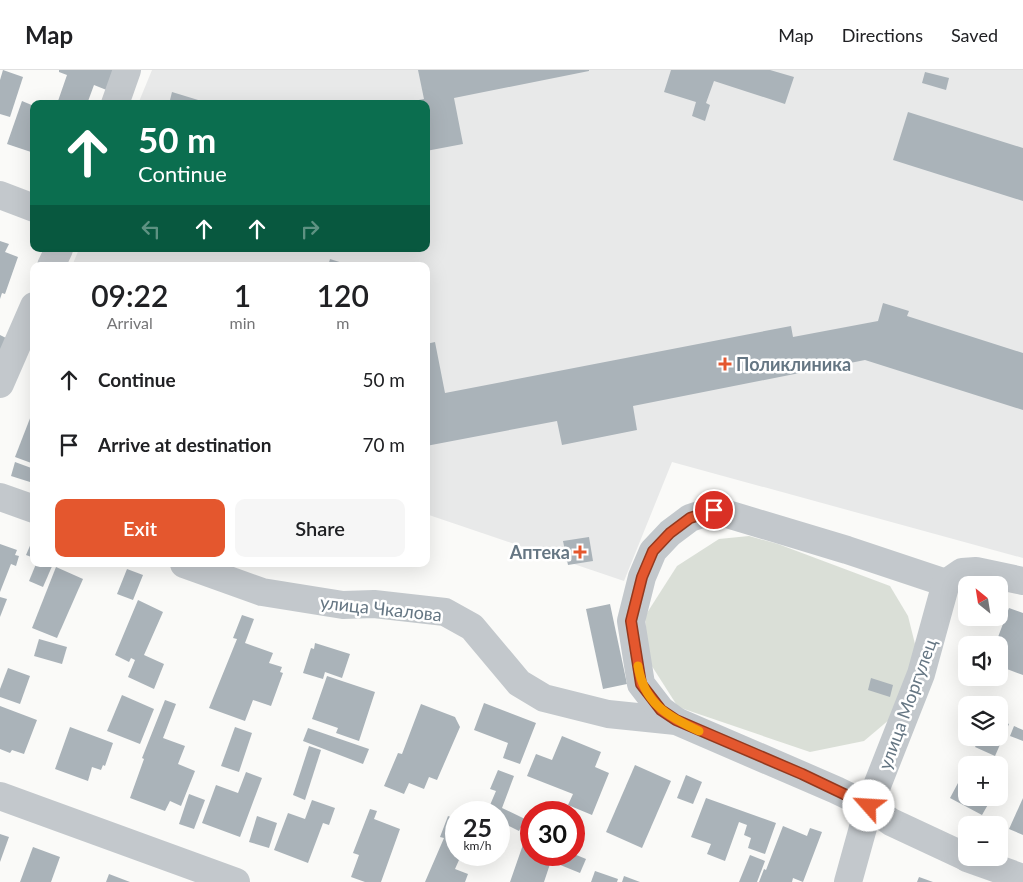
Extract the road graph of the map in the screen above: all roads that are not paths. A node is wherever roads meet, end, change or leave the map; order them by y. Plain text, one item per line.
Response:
1 (127, 70) edge
2 (116, 100) edge
3 (0, 195) edge
4 (30, 206) edge
5 (30, 315) edge
6 (0, 384) edge
7 (0, 497) edge
8 (30, 508) edge
9 (192, 567) edge
10 (1023, 581) edge
11 (946, 583) junction
12 (676, 720) junction
13 (0, 796) edge
14 (869, 806) junction
15 (958, 853) edge
16 (991, 866) edge
17 (1023, 878) edge
18 (236, 882) edge
19 (848, 882) edge

1 - 2 street
3 - 4 street
5 - 6 street
7 - 8 street
9 - 12 street, улица Чкалова
10 - 11 street
11 - 12 street
11 - 14 street, улица Моргулец
12 - 14 street, улица Чкалова
13 - 18 street
14 - 15 street, улица Чкалова
14 - 19 street, улица Моргулец
16 - 17 street, улица Чкалова

